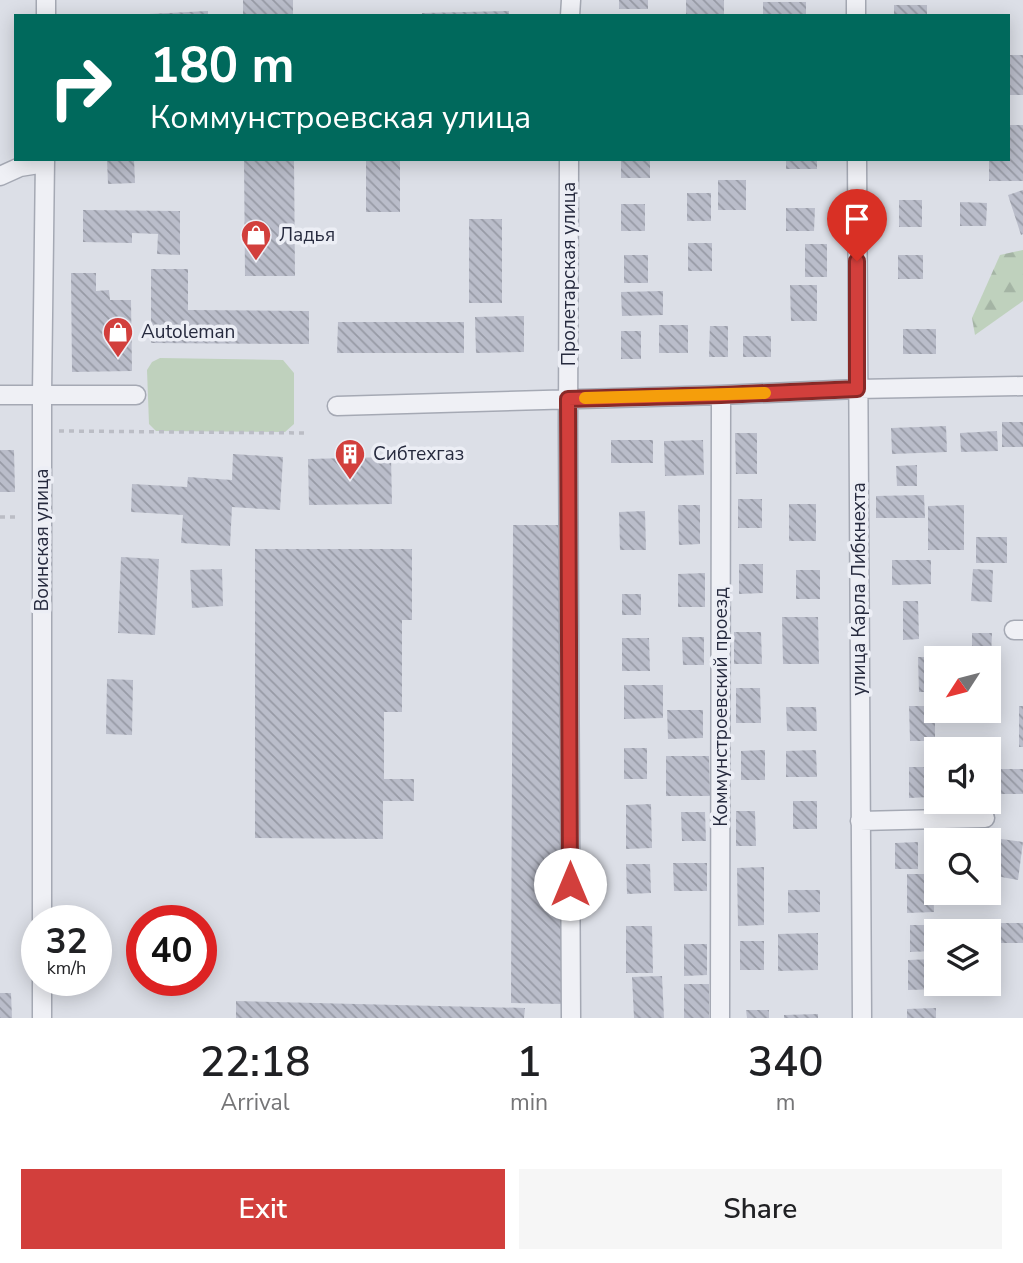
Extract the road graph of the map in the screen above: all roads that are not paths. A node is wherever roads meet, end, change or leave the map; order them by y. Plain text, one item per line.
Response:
1 (45, 161) edge
2 (569, 161) edge
3 (857, 161) edge
4 (0, 176) edge
5 (1023, 386) edge
6 (857, 389) junction
7 (42, 394) junction
8 (0, 395) edge
9 (136, 395) dead end
10 (721, 395) junction
11 (568, 399) junction
12 (337, 406) dead end
13 (985, 818) dead end
14 (860, 821) junction
15 (42, 905) edge
16 (42, 996) edge
17 (42, 1018) edge
18 (571, 1018) edge
19 (720, 1018) edge
20 (862, 1018) edge

1 - 4 street
1 - 7 street, Воинская улица
2 - 11 street, Пролетарская улица
3 - 6 street, улица Карла Либкнехта
5 - 6 street
6 - 10 street
6 - 14 street, улица Карла Либкнехта
7 - 8 street
7 - 9 street
7 - 15 street, Воинская улица
10 - 11 street
10 - 19 street, Коммунстроевский проезд
11 - 12 street
11 - 18 street, Пролетарская улица
13 - 14 street
14 - 20 street, улица Карла Либкнехта
16 - 17 street

